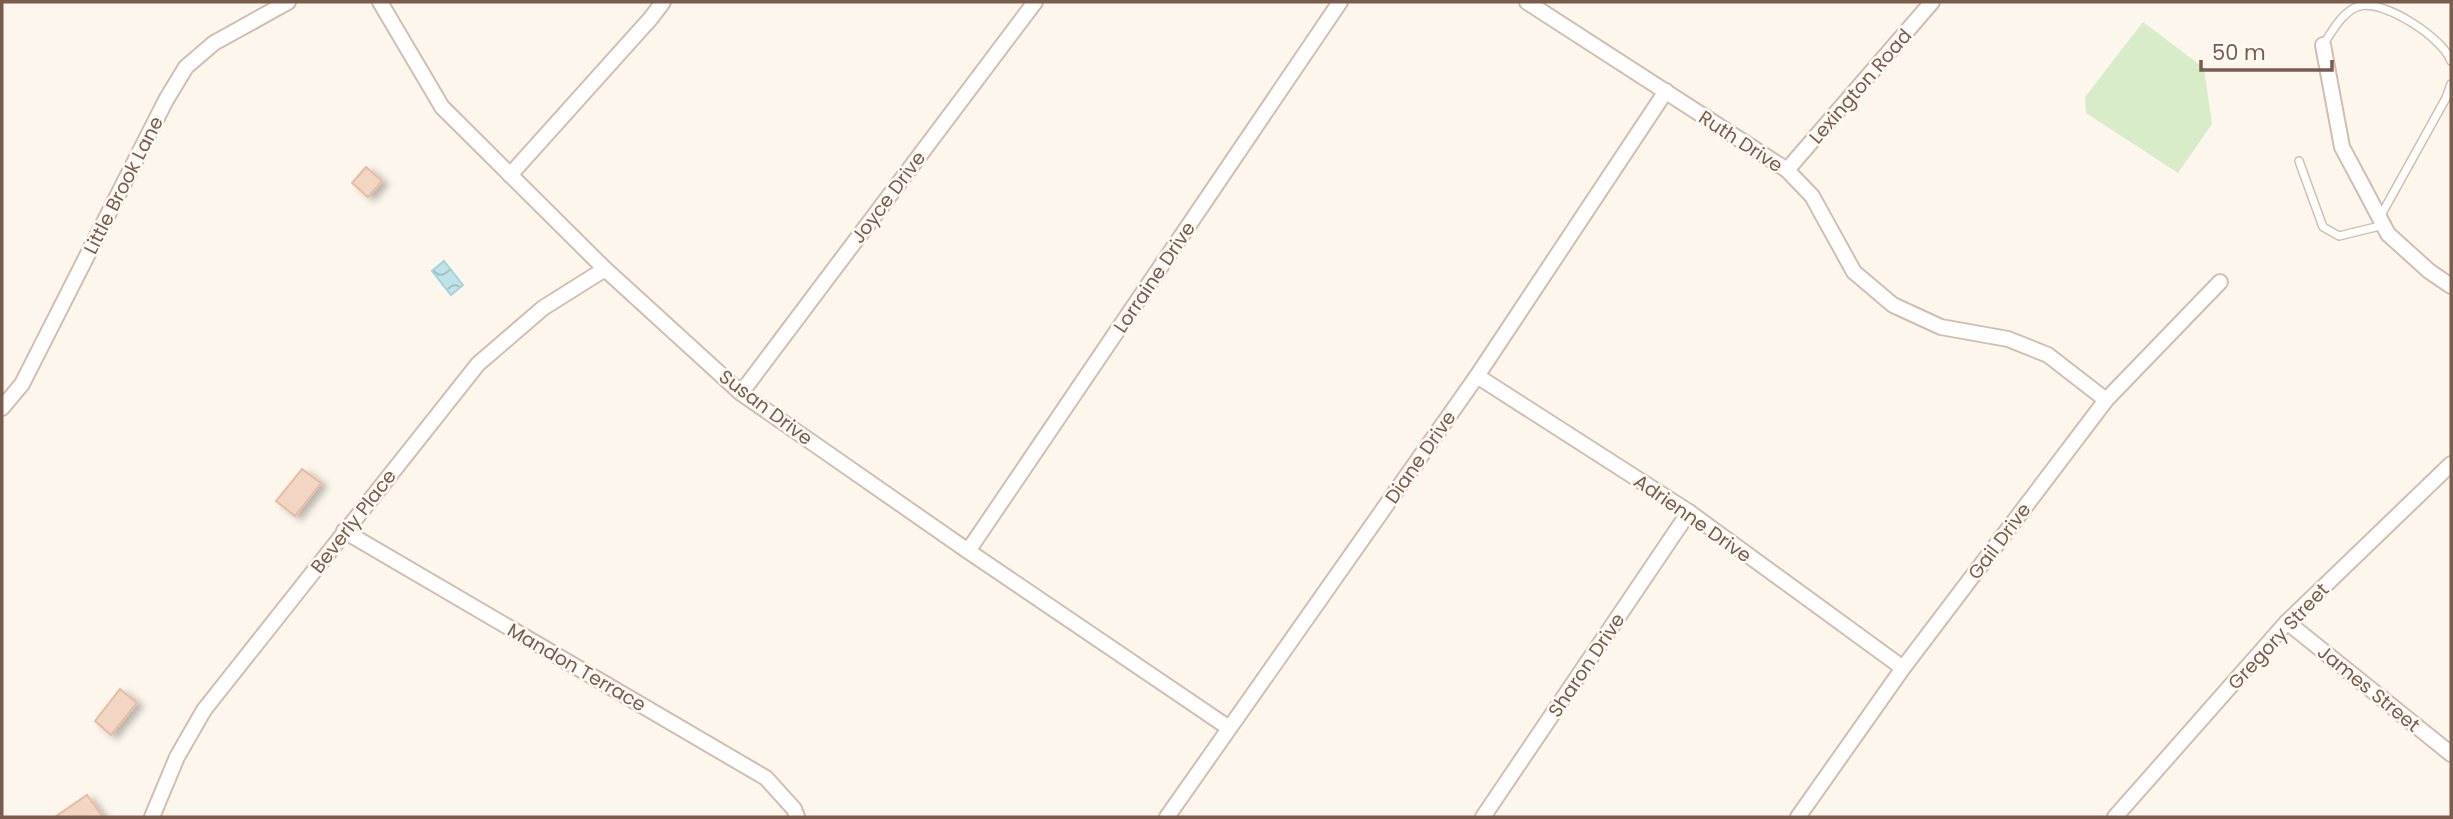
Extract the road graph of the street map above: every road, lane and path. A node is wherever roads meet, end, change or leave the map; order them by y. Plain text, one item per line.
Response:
1 (289, 2) edge
2 (380, 2) edge
3 (663, 2) edge
4 (1035, 2) edge
5 (1340, 2) edge
6 (1527, 2) edge
7 (1932, 2) edge
8 (2323, 46) joint
9 (2451, 61) edge
10 (2451, 84) edge
11 (1666, 92) junction
12 (2299, 161) dead end
13 (1787, 170) junction
14 (510, 175) junction
15 (2381, 221) junction
16 (606, 269) junction
17 (2220, 282) dead end
18 (2451, 286) edge
19 (1477, 376) junction
20 (741, 393) junction
21 (2106, 400) junction
22 (2, 408) edge
23 (2451, 464) edge
24 (1689, 512) junction
25 (344, 531) junction
26 (968, 551) junction
27 (2287, 622) junction
28 (1903, 668) junction
29 (1228, 728) junction
30 (2451, 754) edge
31 (152, 817) edge
32 (797, 817) edge
33 (1167, 817) edge
34 (1483, 817) edge
35 (1798, 817) edge
36 (2115, 817) edge

1 - 22 street, Little Brook Lane
2 - 14 street, Susan Drive
3 - 14 street
4 - 20 street, Joyce Drive
5 - 26 street, Lorraine Drive
6 - 11 street, Ruth Drive
7 - 13 street, Lexington Road
8 - 9 lane
8 - 15 street
10 - 15 lane
11 - 13 street, Ruth Drive
11 - 19 street, Diane Drive
12 - 15 lane
13 - 21 street, Ruth Drive
14 - 16 street, Susan Drive
15 - 18 street
16 - 20 street, Susan Drive
16 - 25 street, Beverly Place
17 - 21 street, Gail Drive
19 - 24 street, Adrienne Drive
19 - 29 street, Diane Drive
20 - 26 street, Susan Drive
21 - 28 street, Gail Drive
23 - 27 street, Gregory Street
24 - 28 street, Adrienne Drive
24 - 34 street, Sharon Drive
25 - 31 street, Beverly Place
25 - 32 street, Mandon Terrace
26 - 29 street, Susan Drive
27 - 30 street, James Street
27 - 36 street, Gregory Street
28 - 35 street, Gail Drive
29 - 33 street, Diane Drive

